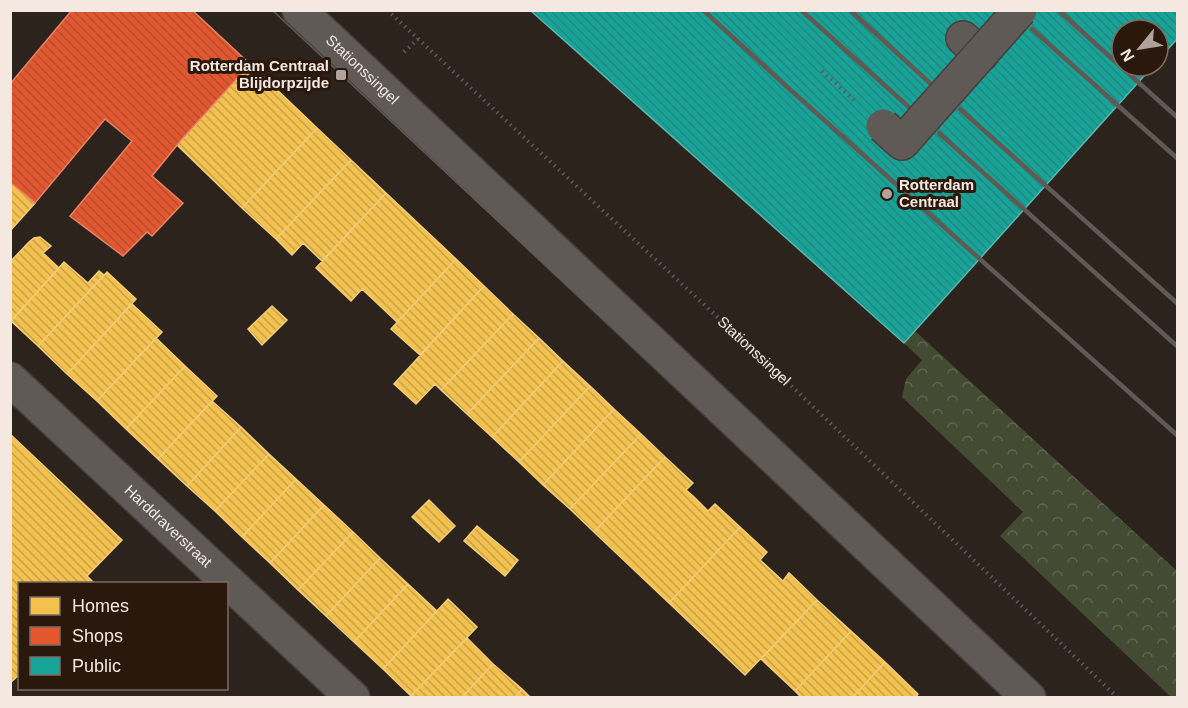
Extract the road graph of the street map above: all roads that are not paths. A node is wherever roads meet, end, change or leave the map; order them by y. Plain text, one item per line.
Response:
1 (299, 10) edge
2 (1020, 10) edge
3 (883, 126) dead end
4 (10, 379) edge
5 (353, 698) edge
6 (1029, 698) edge

1 - 6 street, Stationssingel
2 - 3 street, bridge
4 - 5 street, Harddraverstraat

